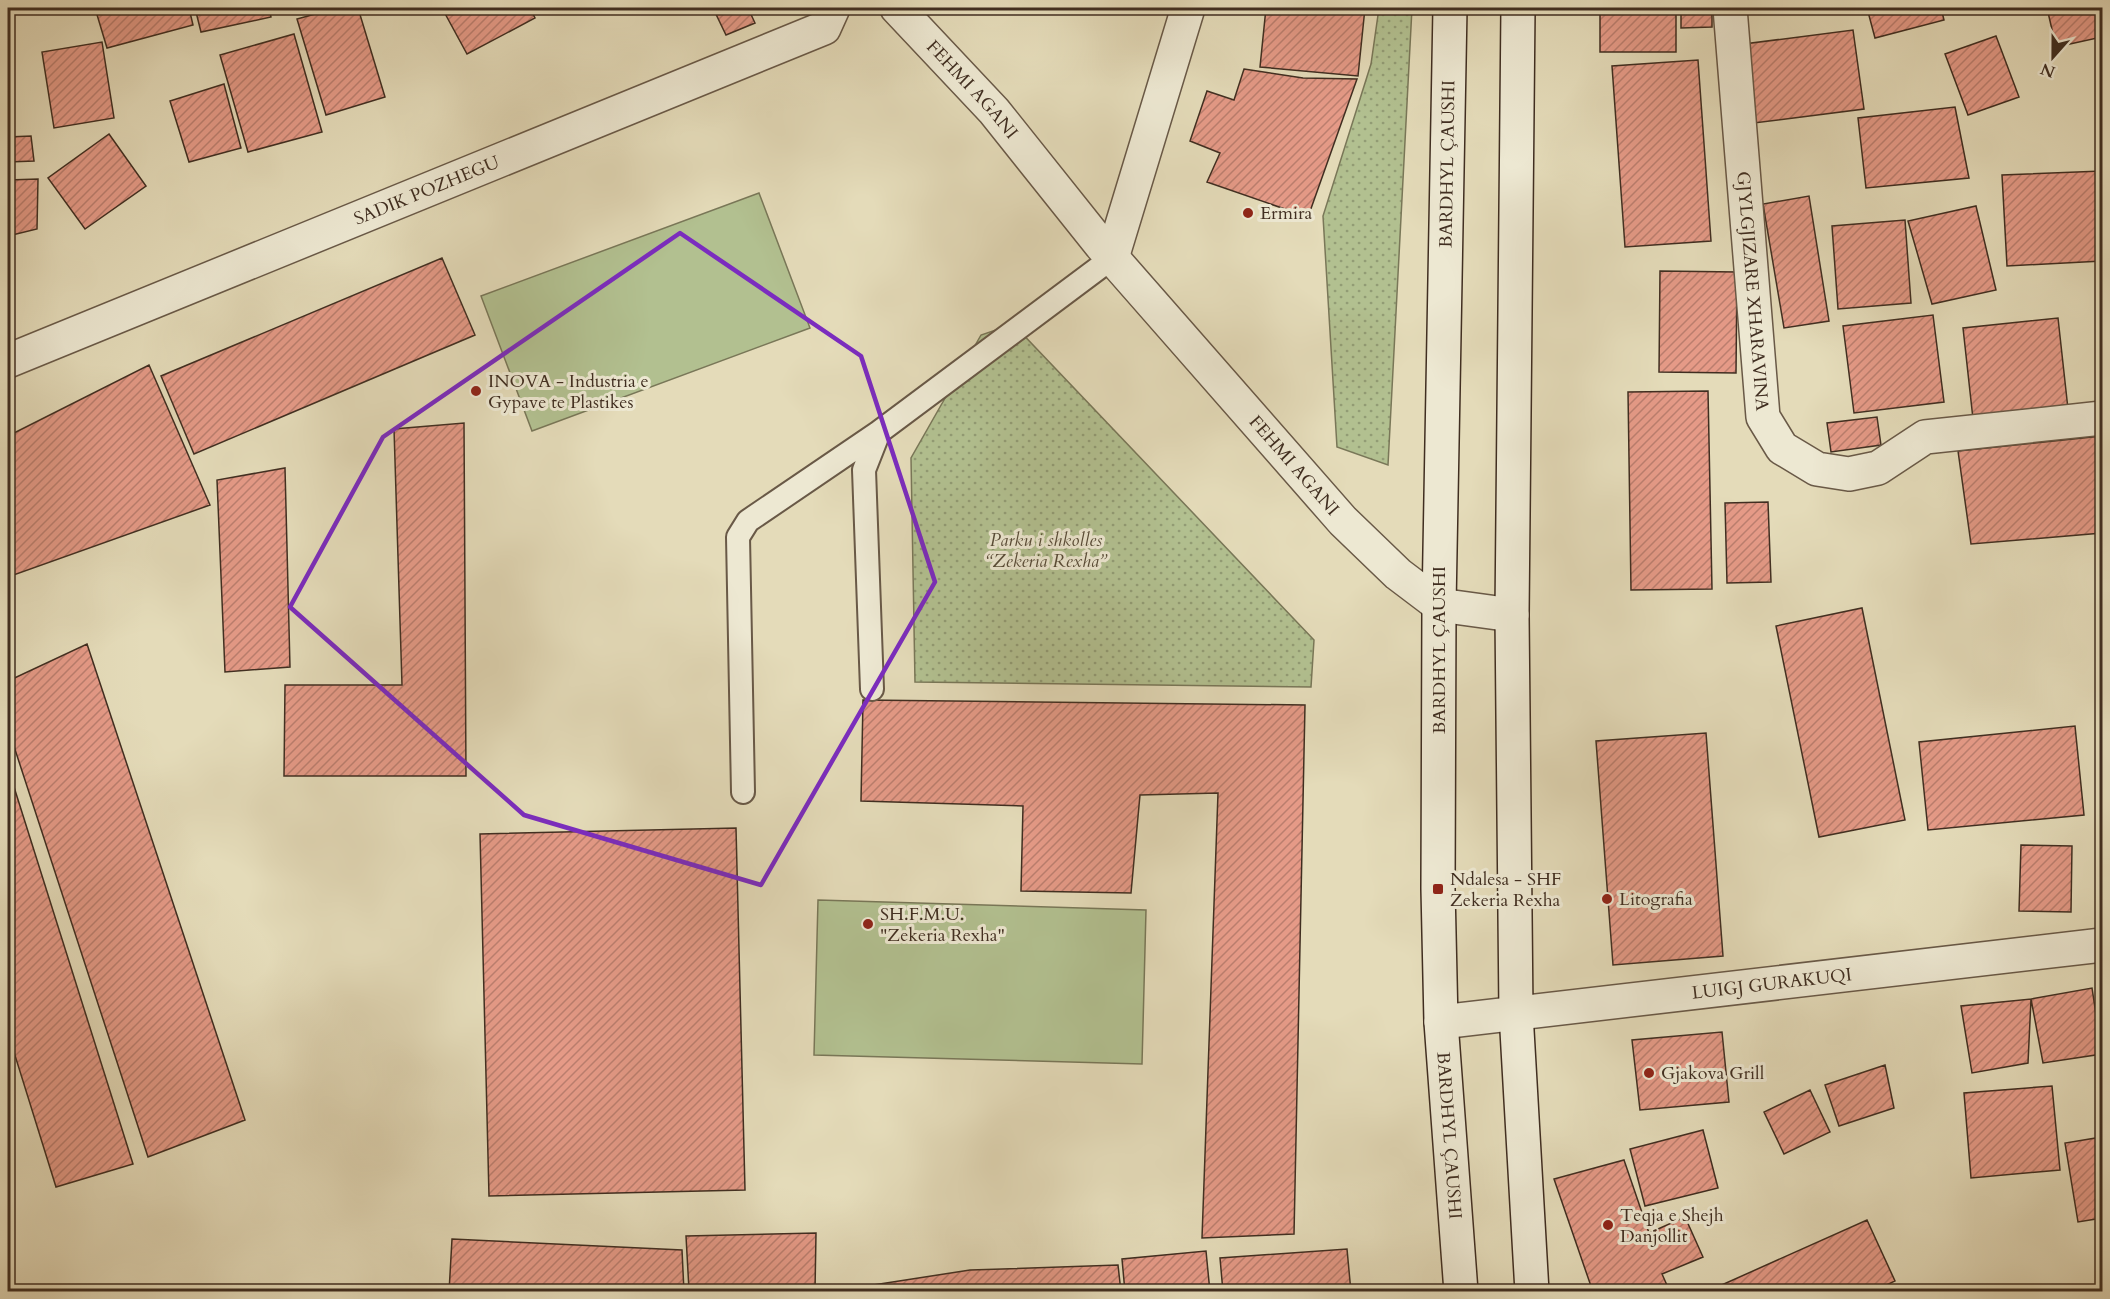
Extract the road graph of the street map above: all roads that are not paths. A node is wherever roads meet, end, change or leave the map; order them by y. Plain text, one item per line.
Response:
1 (833, 8) edge
2 (897, 8) edge
3 (1188, 8) edge
4 (1450, 8) edge
5 (1518, 8) edge
6 (1730, 8) edge
7 (1112, 258) junction
8 (8, 361) edge
9 (2103, 418) edge
10 (879, 432) junction
11 (1439, 605) junction
12 (1512, 615) junction
13 (872, 688) dead end
14 (743, 792) dead end
15 (2103, 945) edge
16 (1516, 1013) junction
17 (1441, 1022) junction
18 (1461, 1292) edge
19 (1532, 1292) edge

1 - 8 street, SADIK POZHEGU
2 - 7 street, FEHMI AGANI
3 - 7 street
4 - 11 street, BARDHYL ÇAUSHI
5 - 12 street
6 - 9 street, GJYLGJIZARE XHARAVINA
7 - 10 lane
7 - 11 street, FEHMI AGANI
10 - 13 lane
10 - 14 lane
11 - 12 street, FEHMI AGANI
11 - 17 street, BARDHYL ÇAUSHI
12 - 16 street
15 - 16 street, LUIGJ GURAKUQI
16 - 17 street, LUIGJ GURAKUQI
16 - 19 street
17 - 18 street, BARDHYL ÇAUSHI

